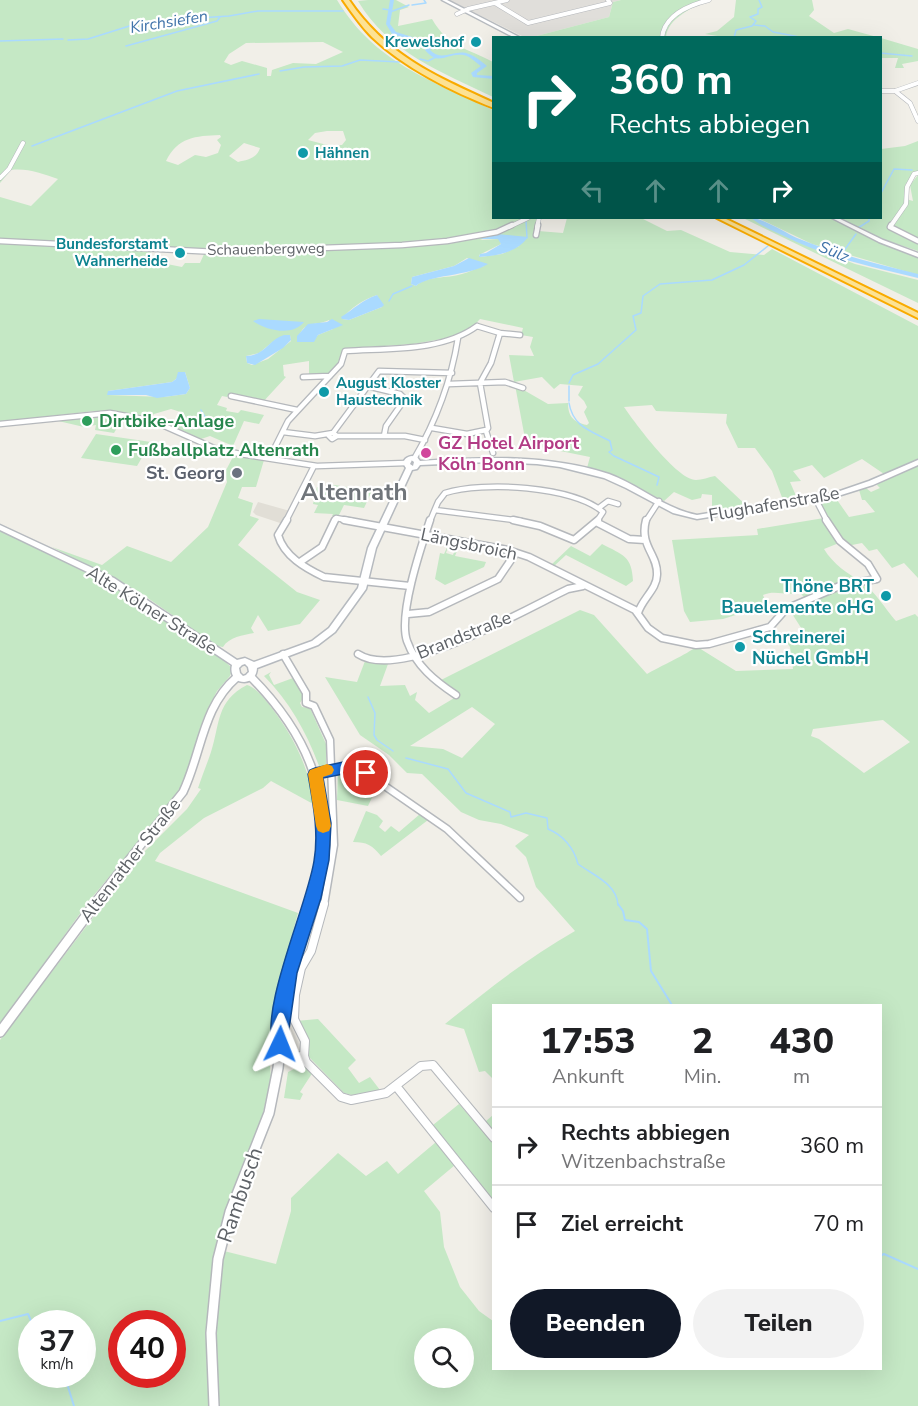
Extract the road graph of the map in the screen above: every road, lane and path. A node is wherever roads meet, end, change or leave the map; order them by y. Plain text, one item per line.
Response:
1 (346, 0) edge
2 (353, 0) edge
3 (507, 0) edge
4 (608, 0) edge
5 (709, 0) edge
6 (444, 2) edge
7 (495, 3) junction
8 (482, 6) junction
9 (475, 8) junction
10 (464, 10) junction
11 (457, 14) dead end
12 (477, 16) junction
13 (515, 36) edge
14 (662, 36) edge
15 (918, 83) edge
16 (882, 90) edge
17 (895, 91) junction
18 (492, 100) edge
19 (492, 105) edge
20 (918, 121) edge
21 (22, 143) dead end
22 (918, 173) edge
23 (0, 178) edge
24 (526, 219) edge
25 (539, 219) edge
26 (722, 219) edge
27 (734, 219) edge
28 (837, 219) edge
29 (536, 234) dead end
30 (0, 241) edge
31 (918, 241) edge
32 (918, 255) edge
33 (918, 309) edge
34 (918, 316) edge
35 (499, 333) junction
36 (520, 335) dead end
37 (458, 338) junction
38 (444, 341) junction
39 (456, 346) junction
40 (452, 373) junction
41 (330, 376) junction
42 (303, 377) dead end
43 (480, 383) junction
44 (449, 384) junction
45 (367, 386) junction
46 (523, 388) dead end
47 (231, 396) dead end
48 (297, 410) junction
49 (0, 424) edge
50 (432, 428) junction
51 (486, 430) junction
52 (283, 432) junction
53 (333, 435) junction
54 (384, 436) junction
55 (425, 440) junction
56 (492, 453) dead end
57 (267, 458) junction
58 (416, 461) junction
59 (918, 462) edge
60 (408, 465) junction
61 (314, 466) junction
62 (815, 498) junction
63 (659, 501) junction
64 (618, 504) dead end
65 (600, 507) junction
66 (435, 510) junction
67 (596, 522) junction
68 (0, 526) edge
69 (383, 526) junction
70 (424, 534) junction
71 (645, 540) junction
72 (514, 554) junction
73 (300, 562) junction
74 (567, 577) junction
75 (363, 581) junction
76 (584, 585) junction
77 (410, 586) junction
78 (568, 589) junction
79 (640, 605) junction
80 (631, 608) junction
81 (638, 613) junction
82 (408, 614) junction
83 (283, 654) junction
84 (357, 654) dead end
85 (415, 656) junction
86 (238, 665) junction
87 (253, 666) junction
88 (250, 676) junction
89 (237, 677) junction
90 (456, 695) dead end
91 (332, 769) junction
92 (315, 774) junction
93 (519, 898) dead end
94 (0, 1032) edge
95 (304, 1056) junction
96 (279, 1057) junction
97 (396, 1086) junction
98 (492, 1136) edge
99 (492, 1206) edge
100 (214, 1406) edge

1 - 19 highway
2 - 18 highway
3 - 7 street
4 - 7 street
5 - 14 street
6 - 10 main road
7 - 8 street
8 - 9 street
8 - 10 street
9 - 10 street
9 - 12 street
10 - 11 street
10 - 12 main road
12 - 13 main road
15 - 17 street
16 - 17 street
17 - 20 street
21 - 23 street
22 - 31 street
24 - 30 street, Schauenbergweg
25 - 29 street
26 - 34 highway
27 - 33 highway
28 - 32 main road
35 - 36 street
35 - 37 street
35 - 43 street
37 - 38 street
37 - 39 street
38 - 39 street
38 - 41 street
39 - 40 street
40 - 44 street
40 - 45 street
41 - 42 street
41 - 48 street
43 - 44 street
43 - 46 street
43 - 51 street
44 - 50 street
45 - 53 street
45 - 54 street
47 - 48 street
48 - 52 street
49 - 57 street
50 - 51 street
50 - 55 street
51 - 56 street
52 - 53 street
52 - 57 street
53 - 54 street
54 - 55 street
55 - 58 street
57 - 61 street
58 - 60 main road
58 - 63 main road, Flughafenstraße
59 - 62 main road, Flughafenstraße
60 - 61 street
60 - 69 main road
61 - 73 street
62 - 63 main road, Flughafenstraße
62 - 81 street, Längsbroich
63 - 71 street
64 - 65 street
65 - 66 street
65 - 67 street
66 - 67 street
66 - 70 street
67 - 71 street
68 - 86 main road, Alte Kölner Straße
69 - 70 street, Längsbroich
69 - 73 street, Längsbroich
69 - 75 main road
70 - 72 street, Längsbroich
70 - 77 street
71 - 79 street
72 - 74 street, Längsbroich
72 - 82 street
73 - 75 street
74 - 76 street, Längsbroich
74 - 78 street
75 - 77 street
75 - 83 main road
76 - 78 street, Brandstraße
76 - 80 street, Längsbroich
77 - 82 street
78 - 85 street, Brandstraße
79 - 80 street
79 - 81 street
80 - 81 street, Längsbroich
82 - 85 street
83 - 87 main road
83 - 91 street
84 - 85 street, Brandstraße
85 - 90 street
86 - 87 main road
86 - 89 main road
87 - 88 main road
88 - 89 main road
88 - 92 street, Rambusch
89 - 94 street, Altenrather Straße
91 - 92 street
91 - 93 street
91 - 95 street
92 - 96 street, Rambusch
95 - 96 street
95 - 97 street
96 - 100 street, Rambusch
97 - 98 street
97 - 99 street

